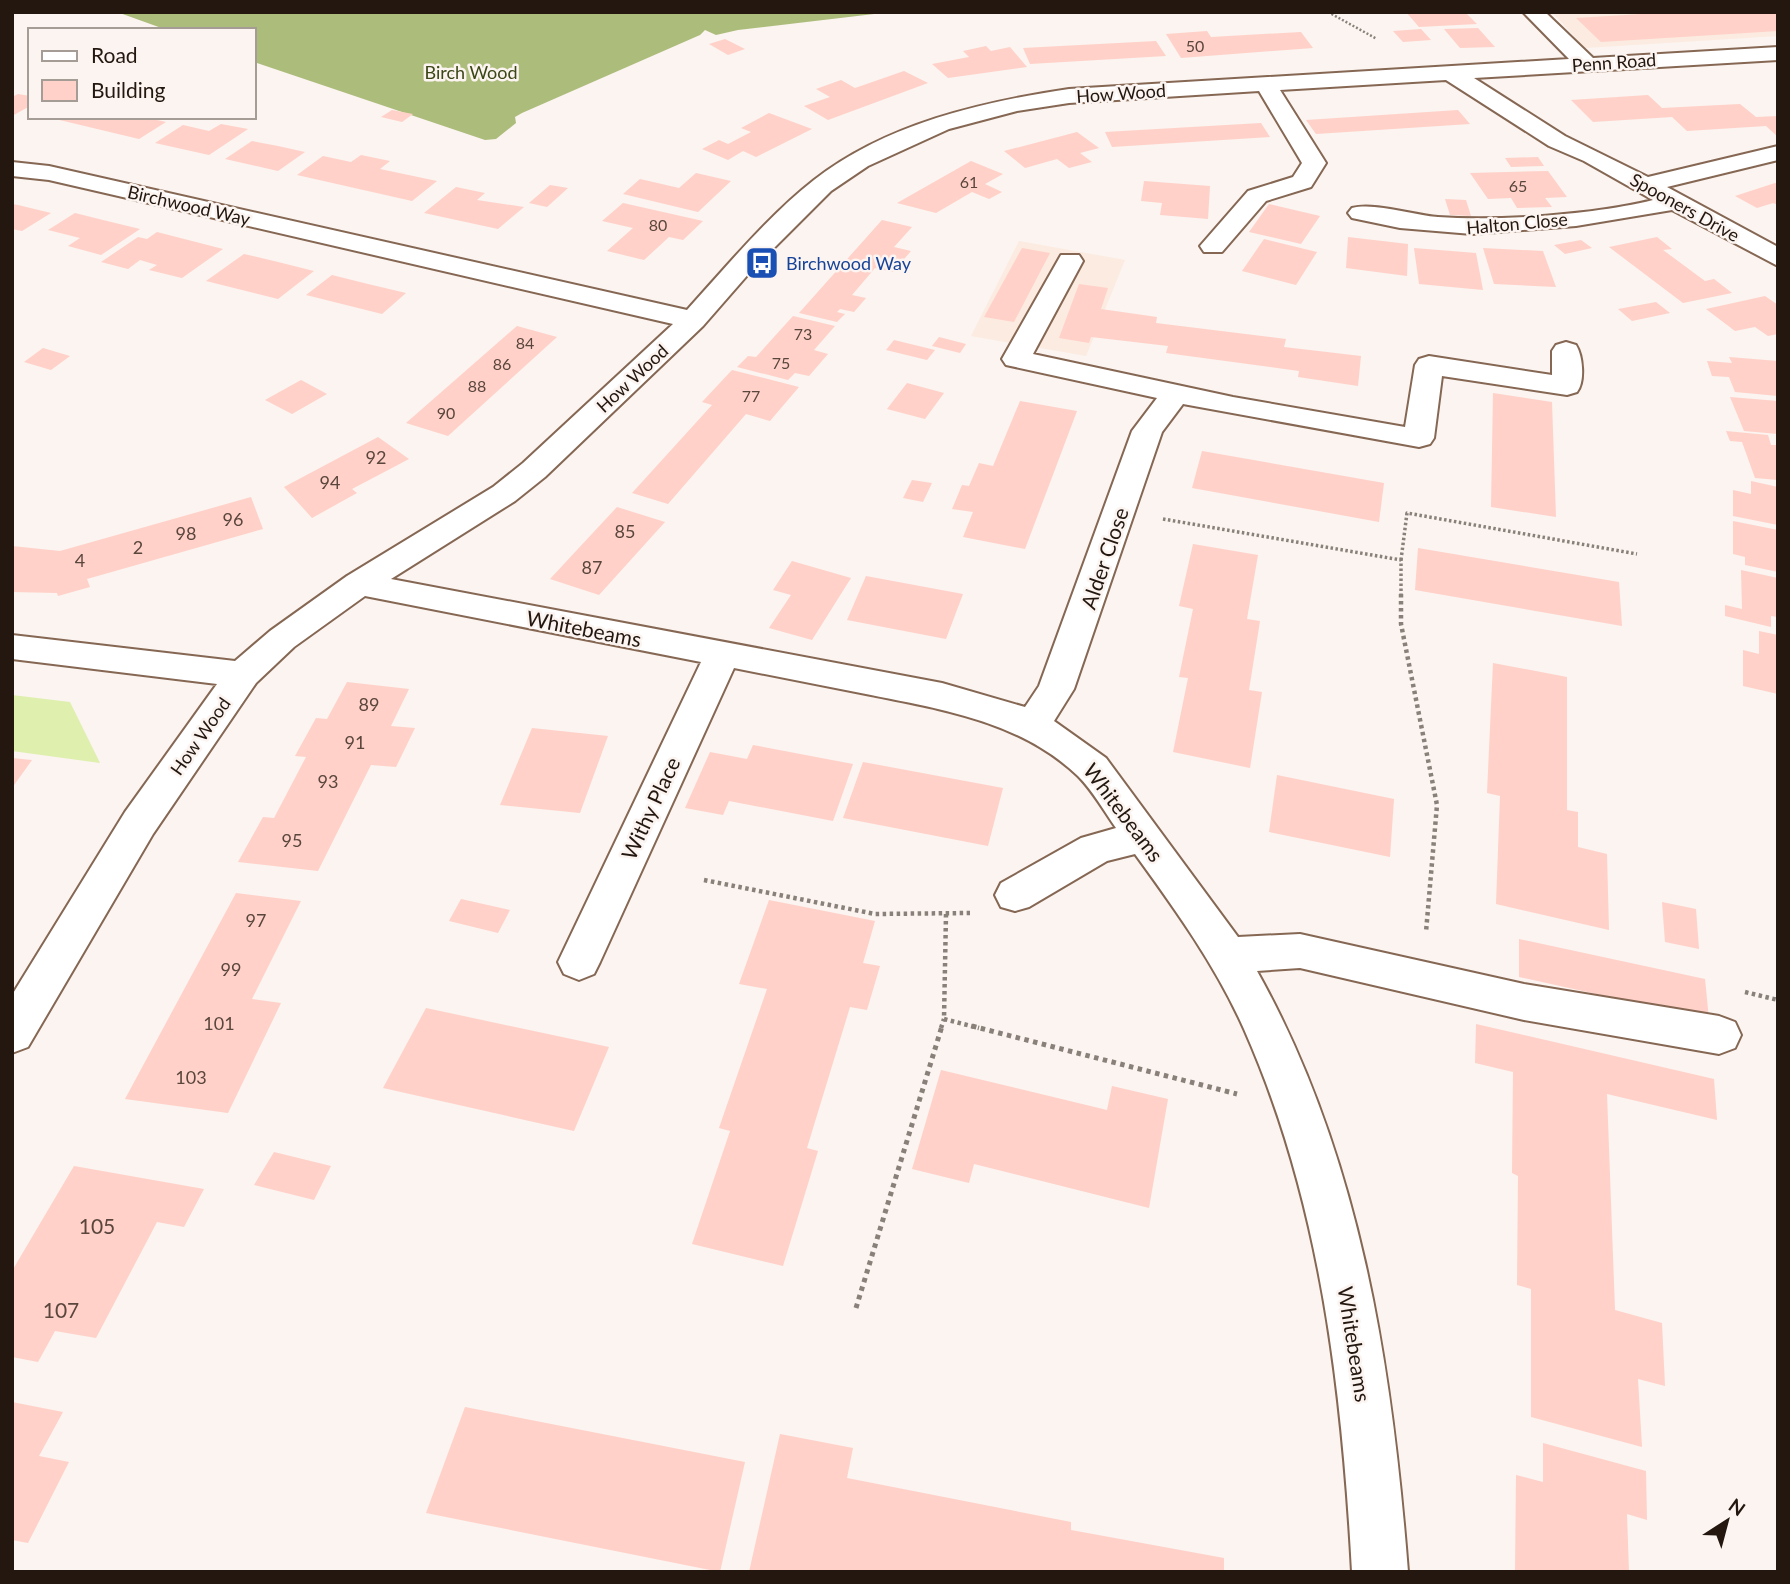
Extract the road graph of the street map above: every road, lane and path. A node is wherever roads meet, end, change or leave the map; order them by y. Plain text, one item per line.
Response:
1 (1533, 12) edge
2 (1778, 52) edge
3 (1587, 64) junction
4 (1465, 72) junction
5 (1265, 83) junction
6 (1778, 153) edge
7 (12, 169) edge
8 (1644, 185) junction
9 (1672, 202) junction
10 (1361, 213) dead end
11 (1213, 246) dead end
12 (1778, 258) edge
13 (1070, 261) dead end
14 (693, 320) junction
15 (1566, 351) dead end
16 (1176, 394) junction
17 (1120, 511) junction
18 (1637, 554) dead end
19 (1401, 560) junction
20 (359, 584) junction
21 (12, 647) edge
22 (722, 655) junction
23 (243, 674) junction
24 (1033, 724) junction
25 (1144, 836) junction
26 (704, 880) dead end
27 (1015, 895) joint
28 (946, 914) junction
29 (1227, 955) junction
30 (579, 962) dead end
31 (1419, 979) junction
32 (944, 1020) junction
33 (12, 1034) edge
34 (1719, 1035) dead end
35 (1300, 1112) junction
36 (856, 1308) dead end
37 (1380, 1572) edge

1 - 3 street
2 - 3 street, Penn Road
3 - 4 street, Penn Road
4 - 5 street, How Wood
4 - 8 street, Spooners Drive
5 - 11 street
5 - 14 street, How Wood
6 - 8 street
7 - 14 street, Birchwood Way
8 - 9 street, Spooners Drive
9 - 10 street, Halton Close
9 - 12 street, Spooners Drive
13 - 16 street
14 - 20 street, How Wood
15 - 16 street
16 - 17 street, Alder Close
17 - 19 path
17 - 24 street, Alder Close
18 - 19 path
19 - 31 path
20 - 22 street, Whitebeams
20 - 23 street, How Wood
21 - 23 street
22 - 24 street, Whitebeams
22 - 30 street, Withy Place
23 - 33 street, How Wood
24 - 25 street, Whitebeams
25 - 27 street
25 - 29 street, Whitebeams
26 - 28 path
27 - 28 path
28 - 32 path
29 - 31 street
29 - 35 street, Whitebeams
31 - 34 street
32 - 35 path
32 - 36 path
35 - 37 street, Whitebeams

